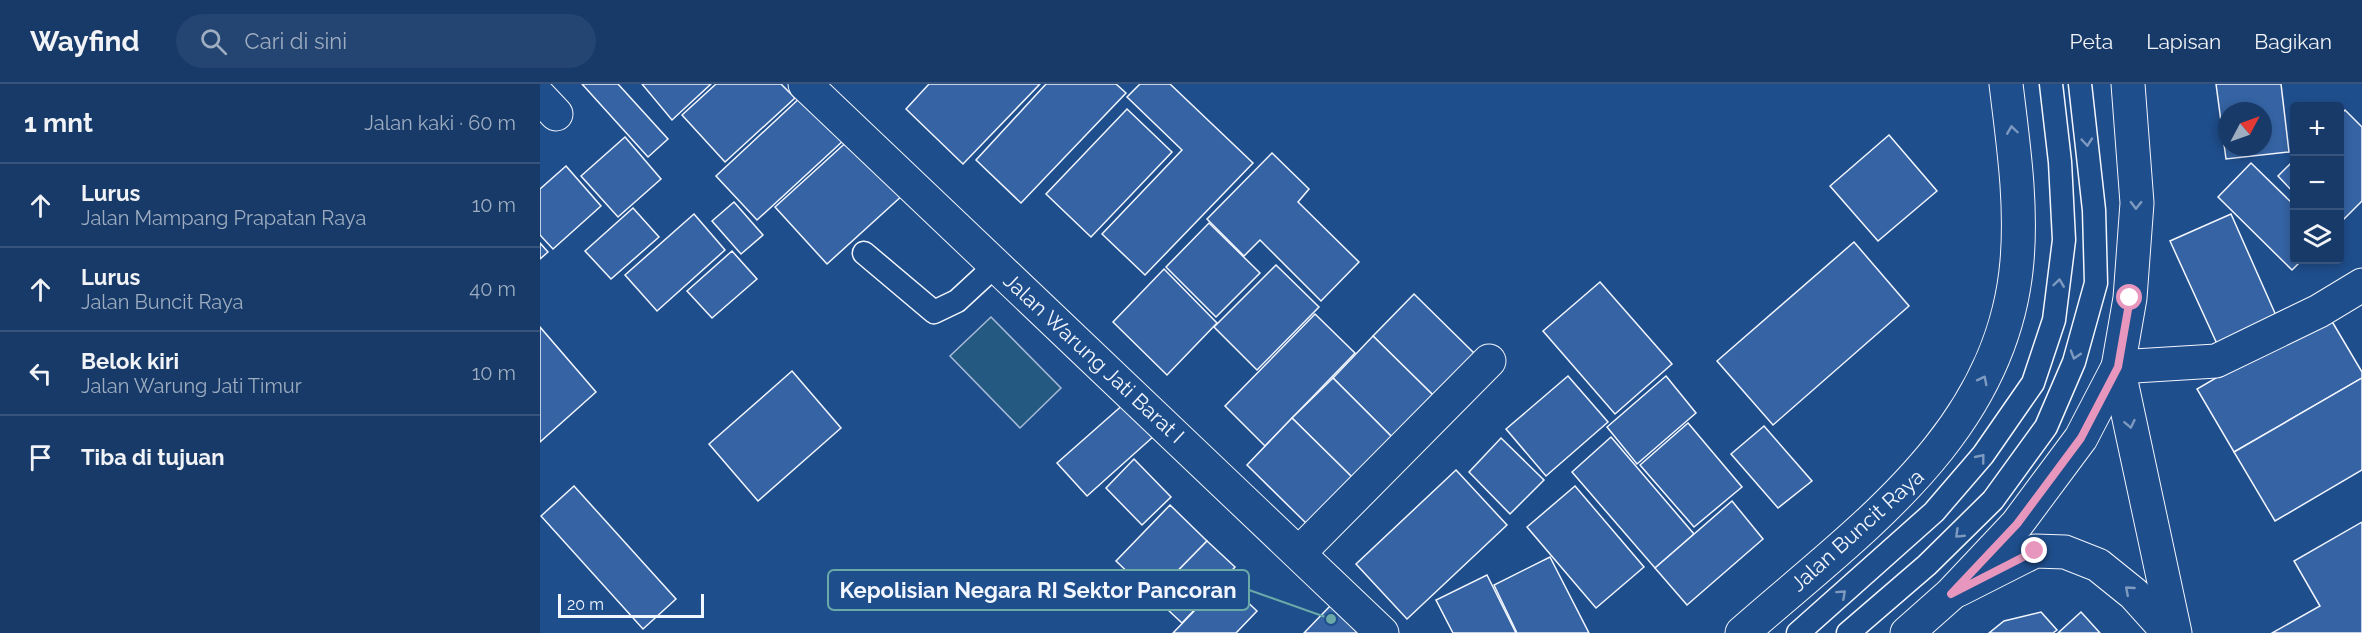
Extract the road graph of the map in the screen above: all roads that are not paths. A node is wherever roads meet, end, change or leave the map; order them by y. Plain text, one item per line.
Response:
1 (805, 84) edge
2 (2006, 84) edge
3 (2051, 84) edge
4 (2080, 84) edge
5 (2128, 84) edge
6 (864, 253) dead end
7 (996, 265) junction
8 (2362, 285) edge
9 (1489, 361) dead end
10 (2118, 367) junction
11 (1299, 553) junction
12 (1951, 594) junction
13 (1382, 633) edge
14 (1742, 633) edge
15 (1798, 633) edge
16 (1848, 633) edge
17 (1907, 633) edge
18 (2169, 633) edge
19 (2175, 633) edge

1 - 7 main road, Jalan Warung Jati Barat I
14 -> 2 main road, Jalan Buncit Raya
15 -> 3 lane
4 -> 16 lane
5 -> 10 main road
6 - 7 lane
7 - 11 main road, Jalan Warung Jati Barat I
8 - 10 main road
9 - 11 main road
10 - 12 main road
10 -> 19 main road
11 - 13 main road, Jalan Warung Jati Barat I
12 - 17 main road
18 -> 12 main road

